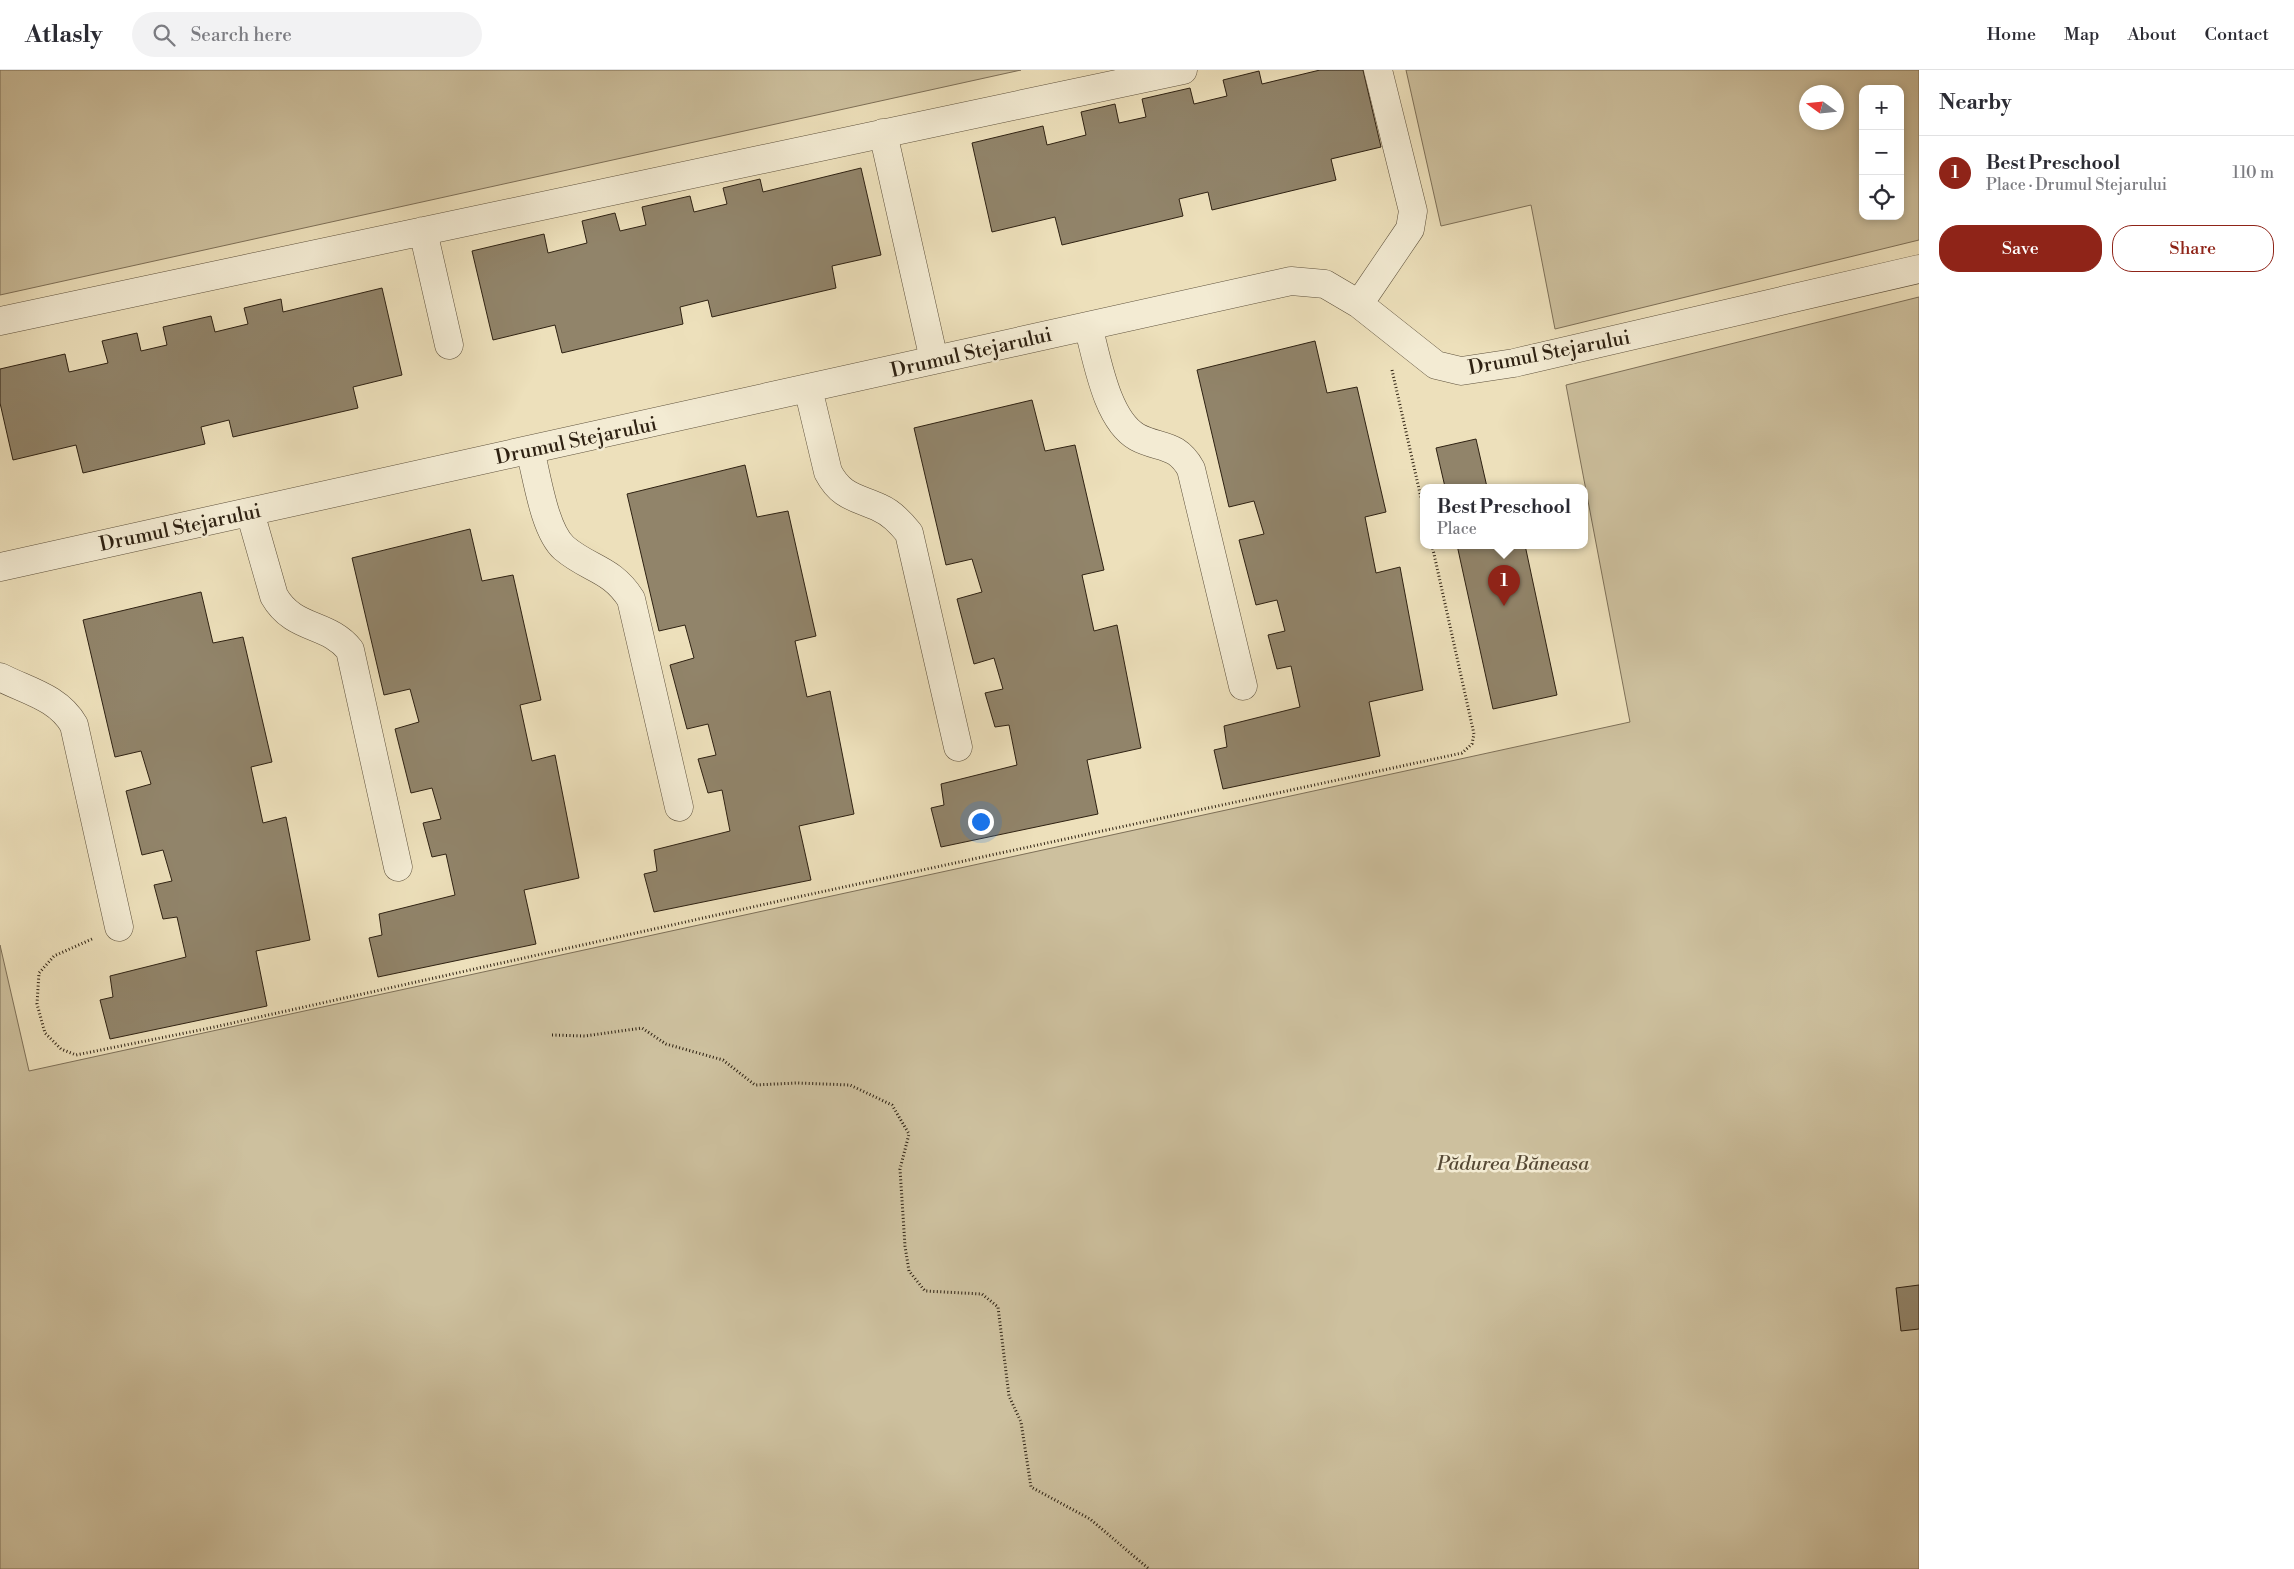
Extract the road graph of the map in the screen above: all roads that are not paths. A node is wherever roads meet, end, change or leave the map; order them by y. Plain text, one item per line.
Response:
1 (1183, 70) edge
2 (1378, 70) edge
3 (884, 134) junction
4 (423, 231) junction
5 (1919, 269) edge
6 (1359, 304) junction
7 (0, 321) edge
8 (1088, 326) junction
9 (449, 345) dead end
10 (934, 360) junction
11 (808, 388) junction
12 (530, 450) junction
13 (250, 512) junction
14 (0, 567) edge
15 (0, 676) edge
16 (1243, 686) dead end
17 (958, 747) dead end
18 (678, 807) dead end
19 (398, 867) dead end
20 (119, 927) road end

1 - 3 street
2 - 6 street
3 - 4 street
3 - 10 street
4 - 7 street
4 - 9 street
5 - 6 street, Drumul Stejarului
6 - 8 street, Drumul Stejarului
8 - 10 street, Drumul Stejarului
8 - 16 street
10 - 11 street, Drumul Stejarului
11 - 12 street, Drumul Stejarului
11 - 17 street
12 - 13 street, Drumul Stejarului
12 - 18 street
13 - 14 street, Drumul Stejarului
13 - 19 street
15 - 20 street

